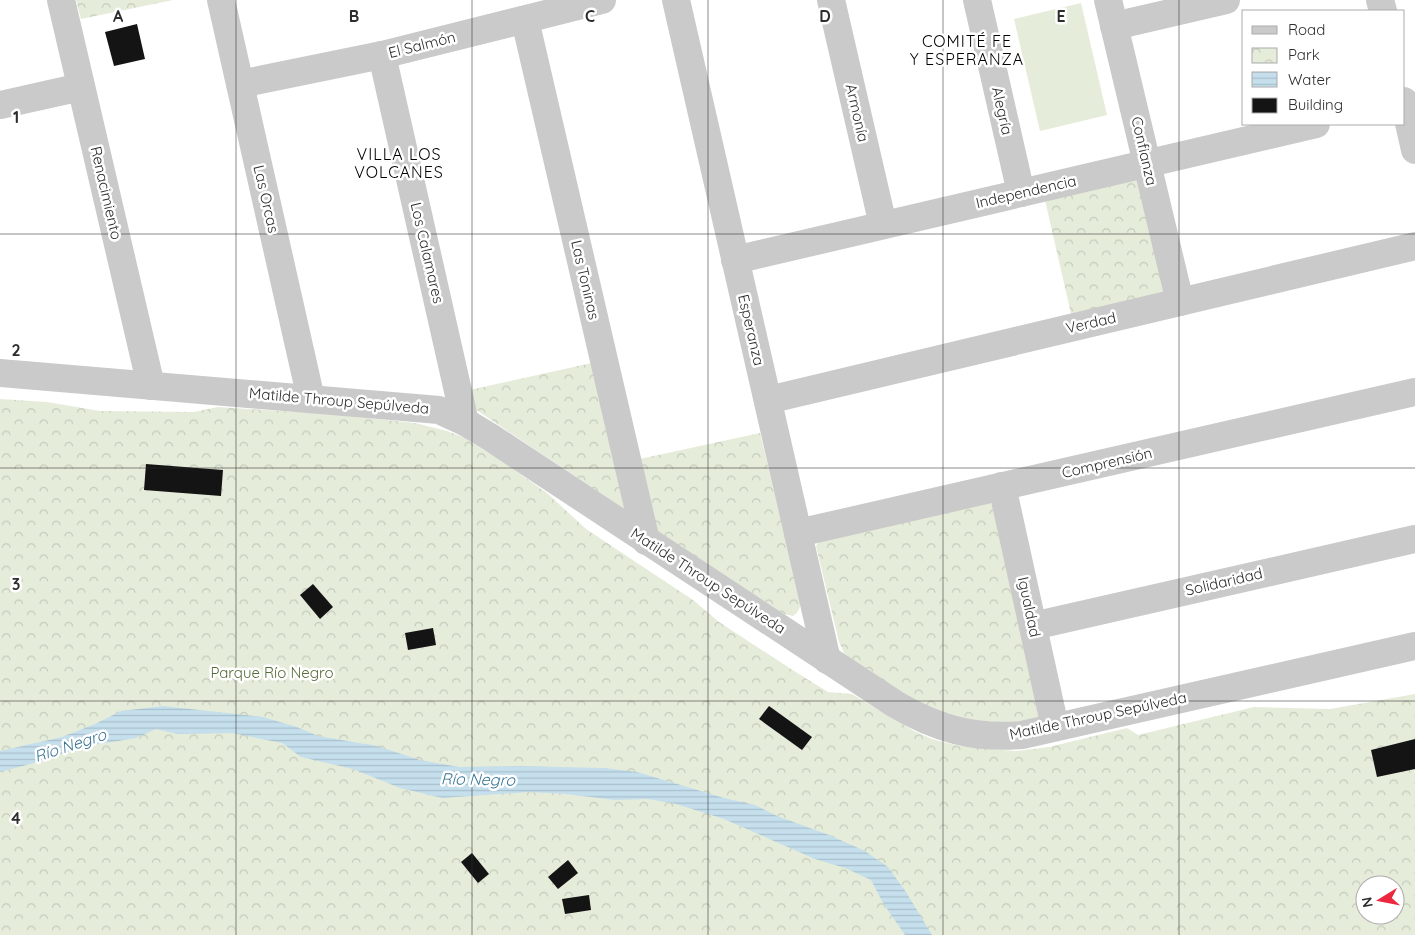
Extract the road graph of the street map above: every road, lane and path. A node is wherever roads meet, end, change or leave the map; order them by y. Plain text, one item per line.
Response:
1 (61, 0) edge
2 (220, 0) edge
3 (602, 0) edge
4 (676, 0) edge
5 (831, 0) edge
6 (977, 0) edge
7 (1226, 0) edge
8 (1111, 13) edge
9 (525, 20) junction
10 (382, 55) junction
11 (240, 84) junction
12 (81, 87) junction
13 (0, 105) edge
14 (1405, 106) edge
15 (1312, 125) edge
16 (1415, 150) edge
17 (1147, 164) junction
18 (1021, 193) junction
19 (883, 225) junction
20 (1415, 246) edge
21 (735, 260) junction
22 (1180, 302) junction
23 (0, 374) edge
24 (151, 386) junction
25 (1415, 392) edge
26 (311, 399) junction
27 (768, 400) junction
28 (465, 422) junction
29 (1002, 486) junction
30 (798, 533) junction
31 (1415, 539) edge
32 (646, 540) junction
33 (1033, 626) junction
34 (1415, 646) edge
35 (827, 660) junction
36 (1055, 727) junction

1 - 12 street, Renacimiento
2 - 11 street, Las Orcas
3 - 9 street, El Salmón
4 - 21 street, Esperanza
5 - 19 street, Armonía
6 - 18 street, Alegría
7 - 8 street
8 - 17 street, Confianza
9 - 10 street, El Salmón
9 - 32 street, Las Toninas
10 - 11 street, El Salmón
10 - 28 street, Los Calamares
11 - 26 street, Las Orcas
12 - 13 street
12 - 24 street, Renacimiento
14 - 16 street
15 - 17 street, Independencia
17 - 18 street, Independencia
17 - 22 street, Confianza
18 - 19 street, Independencia
19 - 21 street, Independencia
20 - 22 street, Verdad
21 - 27 street, Esperanza
22 - 27 street, Verdad
23 - 24 street, Matilde Throup Sepúlveda
24 - 26 street, Matilde Throup Sepúlveda
25 - 29 street, Comprensión
26 - 28 street, Matilde Throup Sepúlveda
27 - 30 street, Esperanza
28 - 32 street, Matilde Throup Sepúlveda
29 - 30 street, Comprensión
29 - 33 street, Igualdad
30 - 35 street, Esperanza
31 - 33 street, Solidaridad
32 - 35 street, Matilde Throup Sepúlveda
33 - 36 street, Igualdad
34 - 36 street, Matilde Throup Sepúlveda
35 - 36 street, Matilde Throup Sepúlveda

